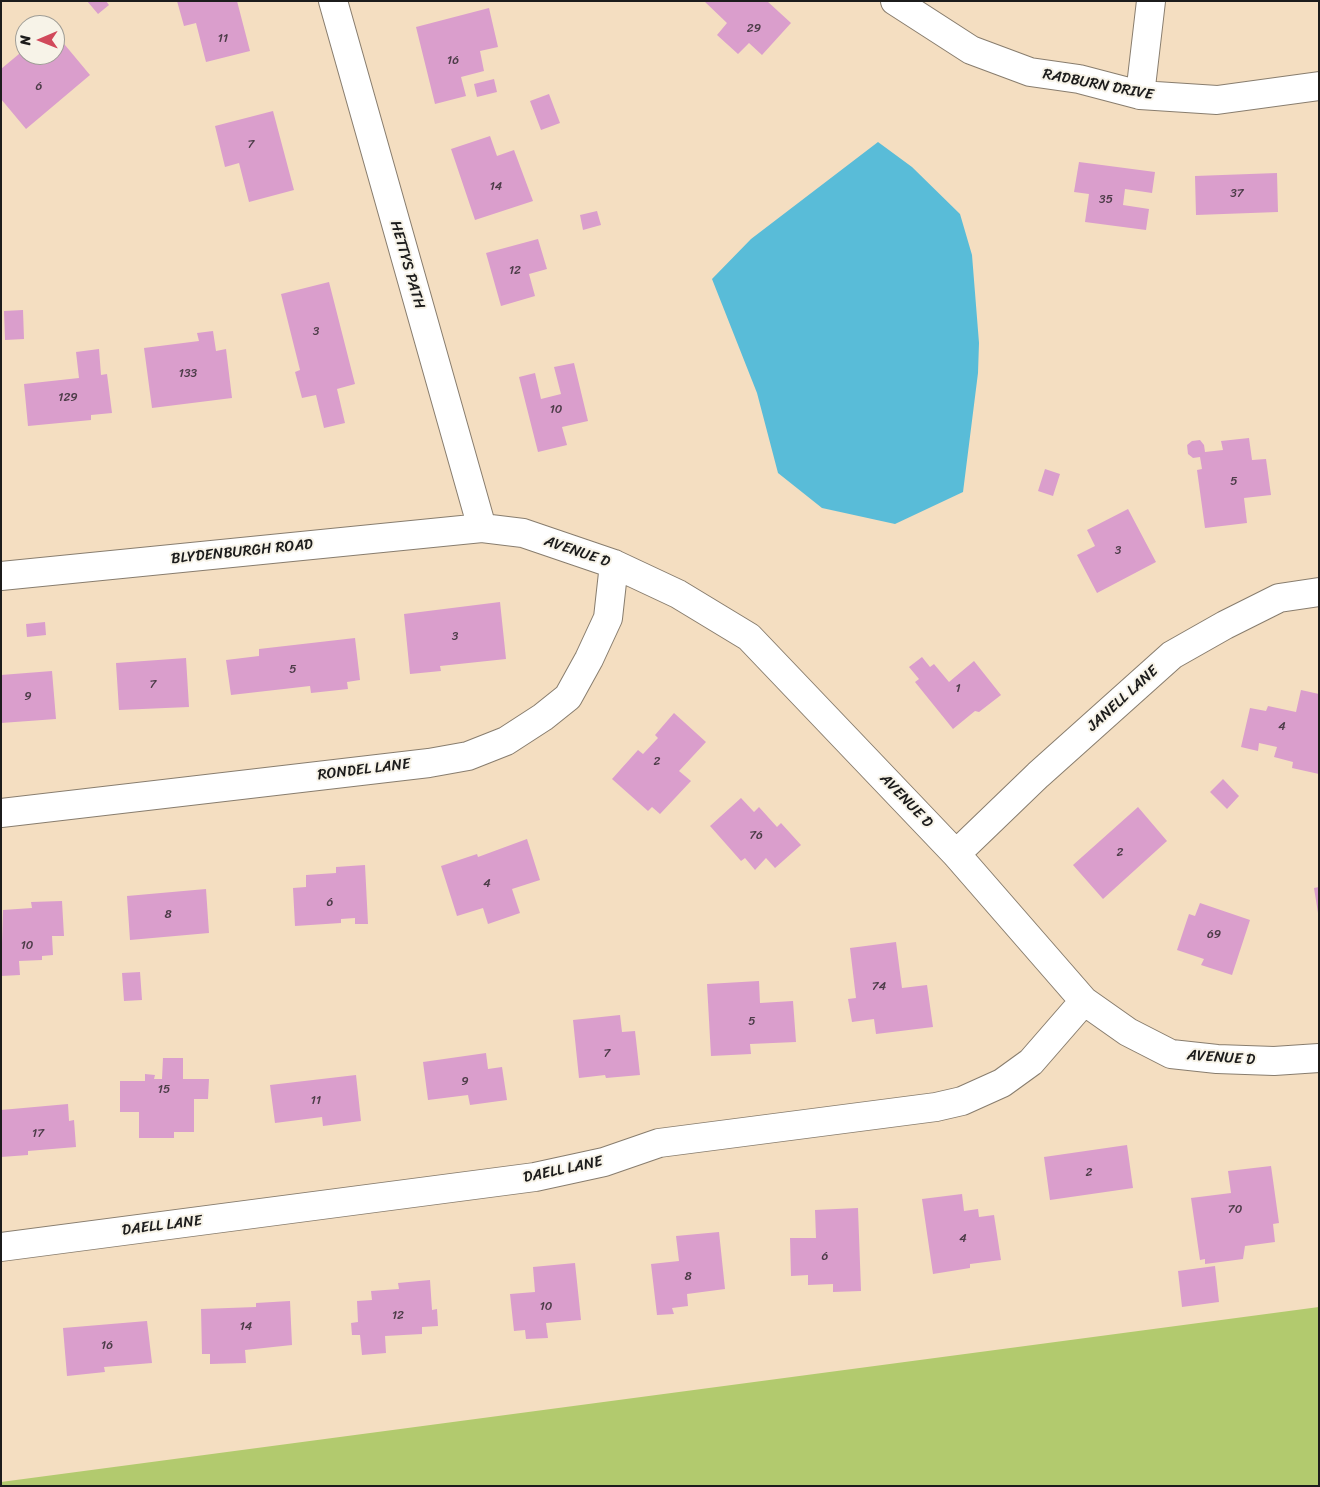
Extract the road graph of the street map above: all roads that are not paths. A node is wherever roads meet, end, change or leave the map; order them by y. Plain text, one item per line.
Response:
1 (333, 1) edge
2 (895, 1) edge
3 (1151, 1) edge
4 (1319, 86) edge
5 (1140, 95) junction
6 (482, 528) junction
7 (614, 564) junction
8 (1, 576) edge
9 (1319, 592) edge
10 (1, 813) edge
11 (956, 854) junction
12 (1084, 1001) junction
13 (1319, 1058) edge
14 (1, 1247) edge

1 - 6 street, HETTYS PATH
2 - 5 street, RADBURN DRIVE
3 - 5 street
4 - 5 street, RADBURN DRIVE
6 - 7 street, AVENUE D
6 - 8 street, BLYDENBURGH ROAD
7 - 10 street, RONDEL LANE
7 - 11 street, AVENUE D
9 - 11 street, JANELL LANE
11 - 12 street, AVENUE D
12 - 13 street, AVENUE D
12 - 14 street, DAELL LANE

